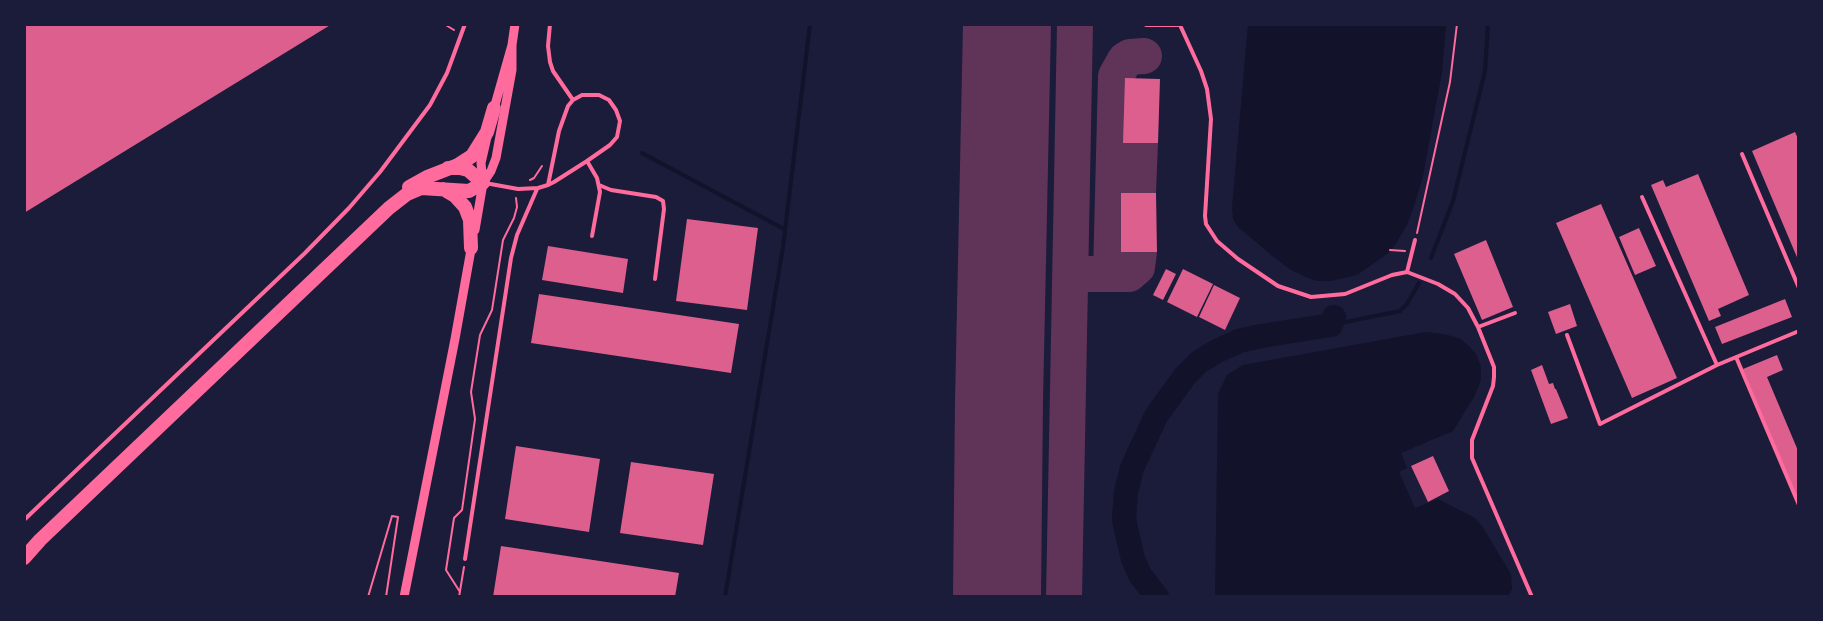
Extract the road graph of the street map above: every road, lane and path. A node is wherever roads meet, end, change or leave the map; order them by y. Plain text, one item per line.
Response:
1 (465, 24) edge
2 (515, 24) edge
3 (550, 24) edge
4 (1180, 24) edge
5 (1457, 24) edge
6 (1146, 25) edge
7 (512, 45) junction
8 (573, 100) junction
9 (494, 108) junction
10 (1742, 154) dead end
11 (544, 161) dead end
12 (587, 161) junction
13 (448, 168) junction
14 (526, 180) dead end
15 (483, 183) junction
16 (548, 185) junction
17 (599, 185) junction
18 (441, 189) junction
19 (537, 189) junction
20 (1642, 197) dead end
21 (516, 198) dead end
22 (389, 208) junction
23 (592, 236) dead end
24 (1415, 240) joint
25 (471, 248) junction
26 (1390, 250) dead end
27 (1412, 251) junction
28 (1407, 272) junction
29 (655, 279) dead end
30 (1799, 288) edge
31 (1515, 313) dead end
32 (1478, 327) junction
33 (1799, 331) edge
34 (1567, 335) dead end
35 (1736, 357) junction
36 (1717, 365) junction
37 (1799, 505) edge
38 (24, 520) edge
39 (40, 540) junction
40 (24, 552) edge
41 (24, 558) edge
42 (465, 560) joint
43 (460, 592) junction
44 (368, 597) edge
45 (386, 597) edge
46 (404, 597) edge
47 (459, 597) edge
48 (1532, 597) edge

1 - 38 lane
2 - 7 street
3 - 8 lane
4 - 6 lane
4 - 28 lane
5 - 24 path
7 - 9 street
7 - 15 street
8 - 12 lane
8 - 16 lane
9 - 13 highway
9 - 15 street
10 - 30 lane
11 - 14 path
12 - 16 lane
12 - 17 lane
13 - 15 highway
13 - 22 highway
15 - 18 highway
15 - 19 lane
15 - 25 street
16 - 19 lane
17 - 23 lane
17 - 29 lane
18 - 22 highway
18 - 25 highway
19 - 42 lane
20 - 36 lane
21 - 43 path
22 - 39 highway
24 - 27 lane
25 - 46 street
26 - 27 path
27 - 28 lane
28 - 32 lane
31 - 32 lane
32 - 48 lane
33 - 35 lane
34 - 36 lane
35 - 36 lane
35 - 37 lane
39 - 40 highway
39 - 41 highway
42 - 43 path
43 - 47 path
44 - 45 path

